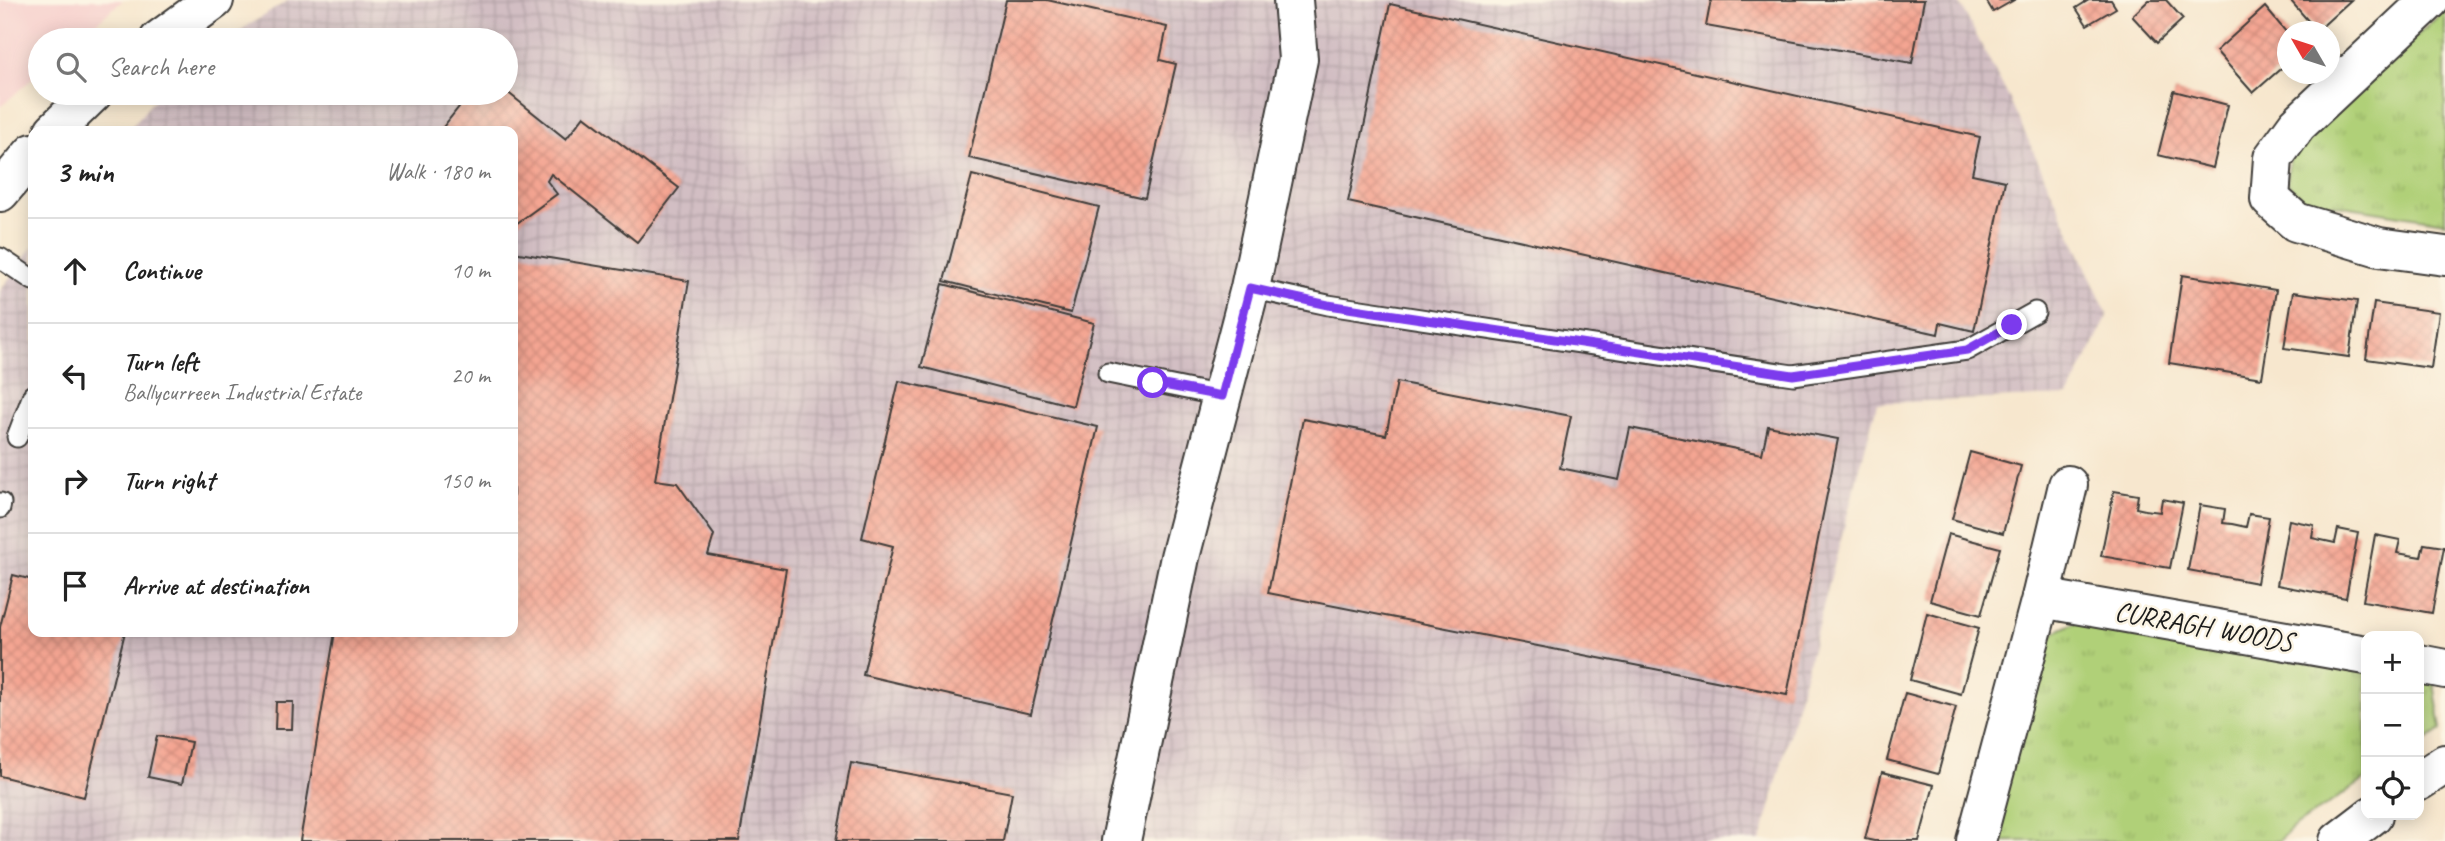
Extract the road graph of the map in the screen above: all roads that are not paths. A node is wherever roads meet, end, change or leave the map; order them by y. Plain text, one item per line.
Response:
1 (214, 0) edge
2 (1293, 0) edge
3 (2430, 0) edge
4 (176, 28) edge
5 (81, 105) edge
6 (59, 126) edge
7 (28, 159) edge
8 (0, 192) edge
9 (2445, 256) edge
10 (0, 258) edge
11 (28, 277) edge
12 (1250, 288) junction
13 (2035, 312) dead end
14 (1108, 373) dead end
15 (1222, 396) junction
16 (28, 408) edge
17 (17, 437) dead end
18 (2068, 485) dead end
19 (2042, 598) junction
20 (2361, 654) edge
21 (2424, 665) edge
22 (2445, 669) edge
23 (2445, 764) edge
24 (2424, 778) edge
25 (2366, 820) edge
26 (1121, 841) edge
27 (1976, 841) edge
28 (2339, 841) edge

1 - 4 street
2 - 12 street
3 - 9 street
5 - 6 street
7 - 8 street
10 - 11 lane
12 - 13 lane
12 - 15 street
14 - 15 lane
15 - 26 street
16 - 17 lane
18 - 19 street
19 - 20 street, CURRAGH WOODS
19 - 27 street
21 - 22 street
23 - 24 street
25 - 28 street

